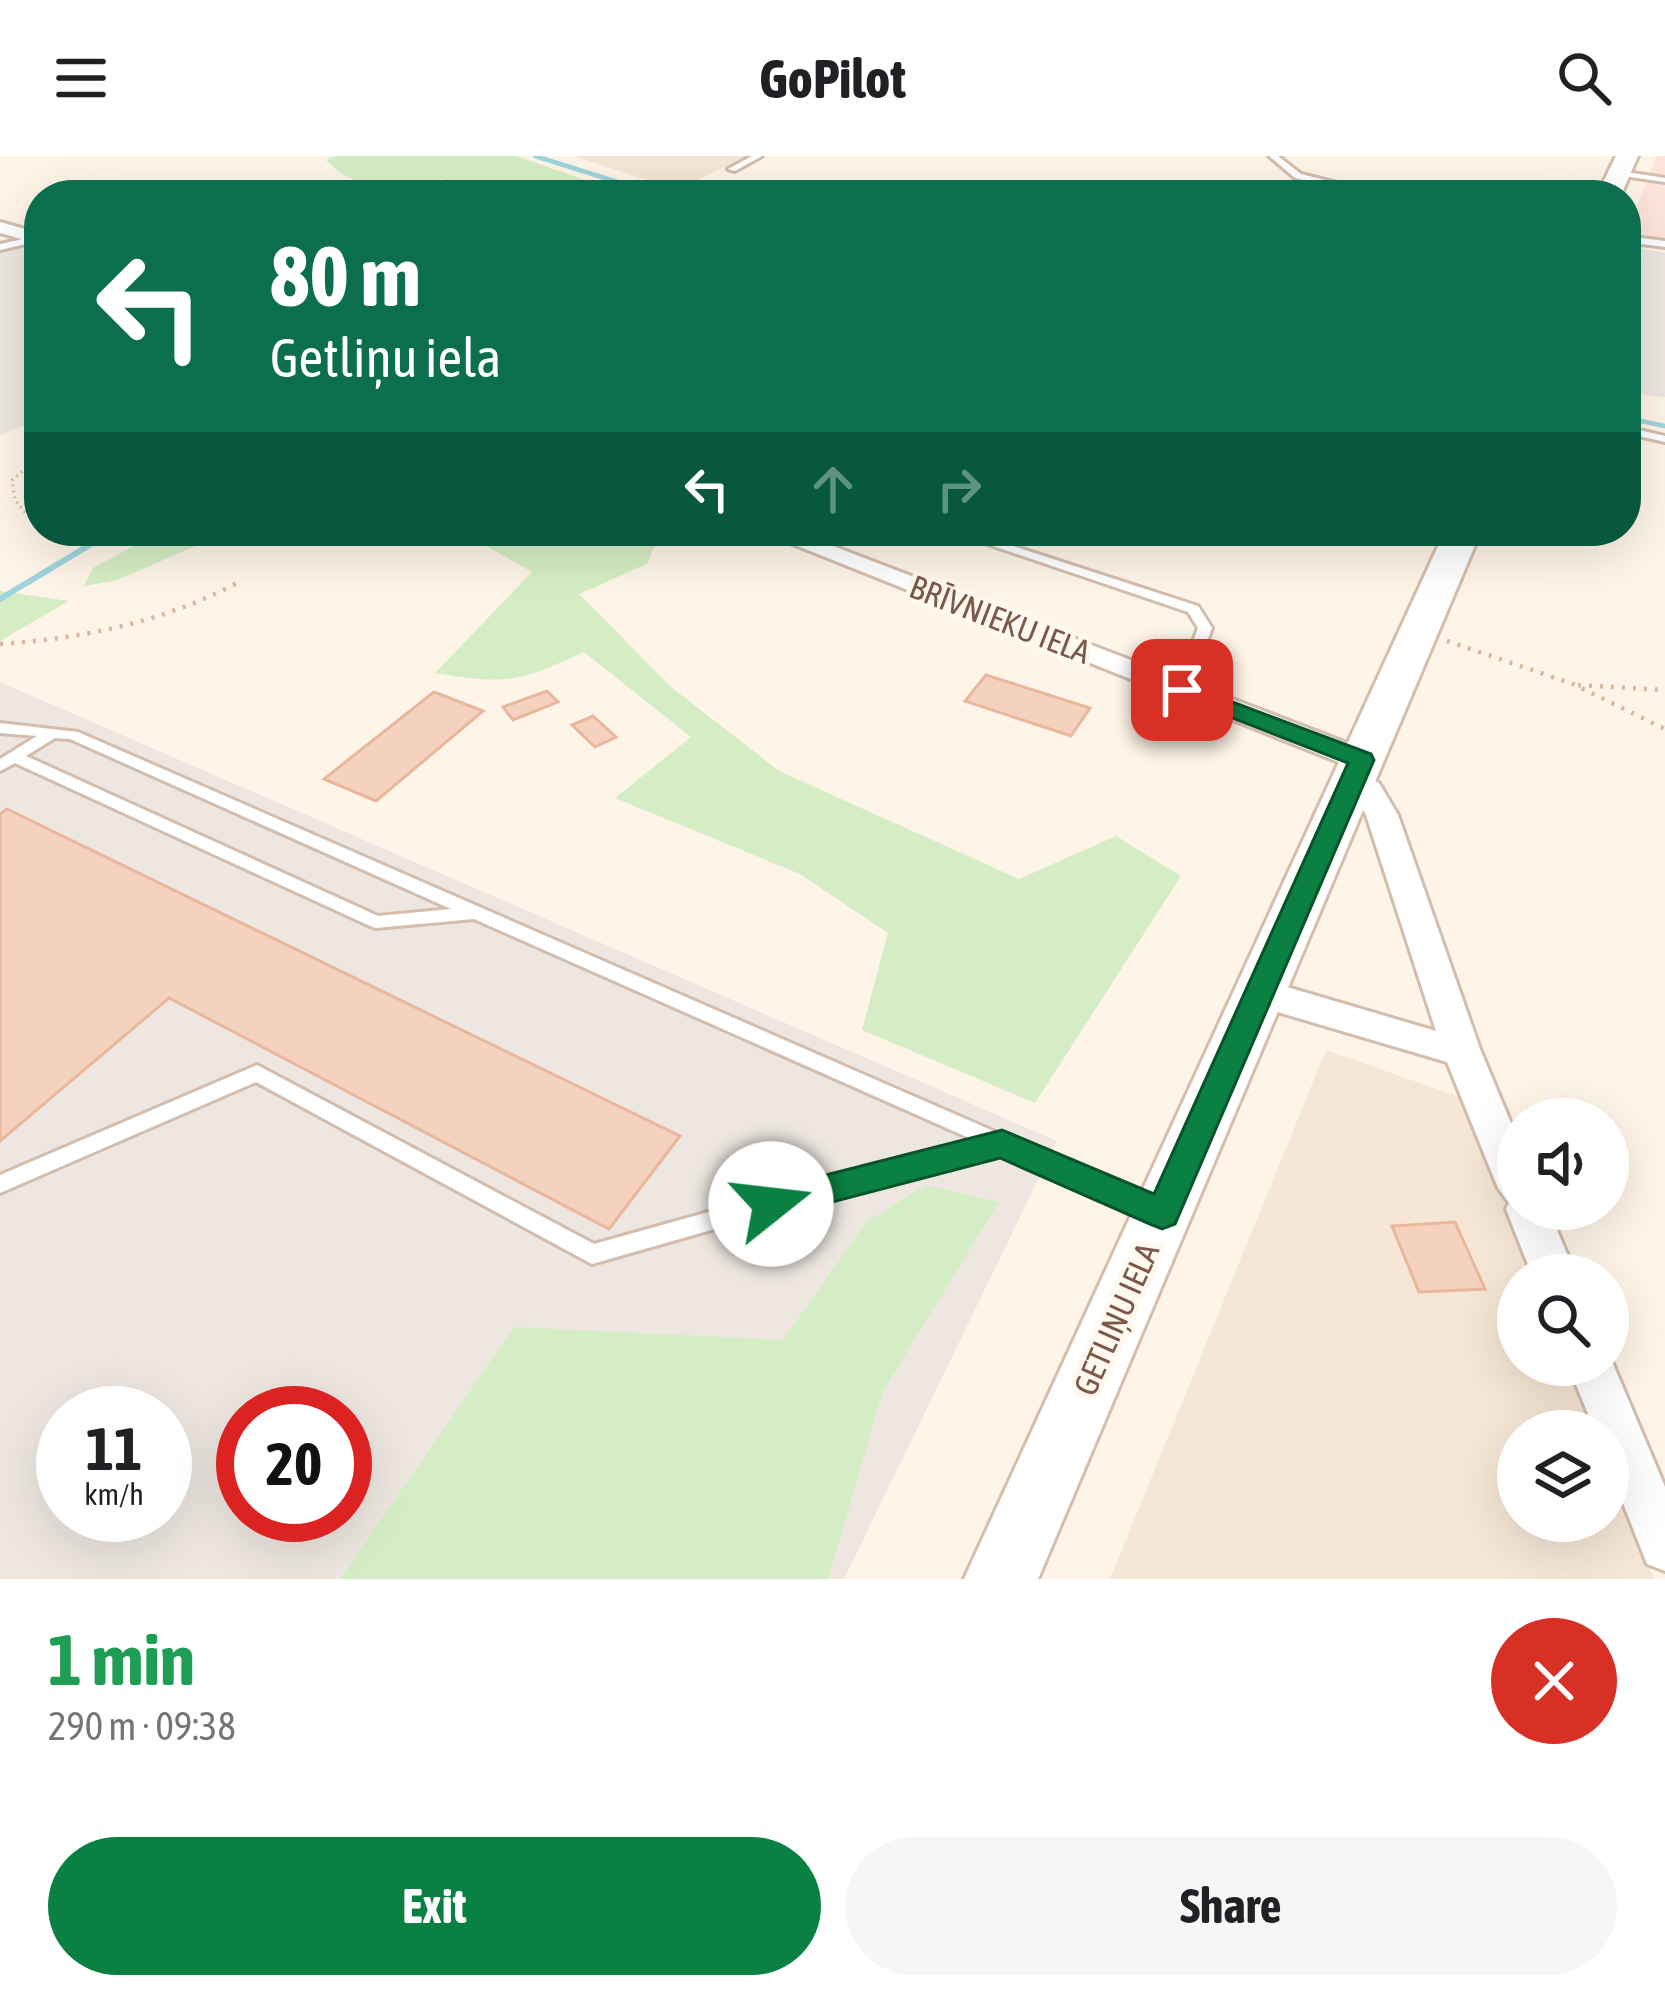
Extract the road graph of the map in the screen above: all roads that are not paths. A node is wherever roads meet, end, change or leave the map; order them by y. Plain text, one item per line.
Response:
1 (758, 156) edge
2 (1273, 156) edge
3 (732, 169) dead end
4 (1618, 175) edge
5 (1315, 180) edge
6 (1665, 180) edge
7 (811, 546) edge
8 (1001, 546) edge
9 (1456, 546) edge
10 (1182, 690) junction
11 (0, 728) edge
12 (52, 734) junction
13 (8, 762) edge
14 (1357, 770) junction
15 (480, 912) junction
16 (1260, 993) junction
17 (1461, 1049) junction
18 (1497, 1136) edge
19 (1002, 1144) junction
20 (0, 1184) edge
21 (1162, 1214) junction
22 (1600, 1386) edge
23 (1665, 1546) edge
24 (1000, 1579) edge

1 - 3 lane
2 - 5 lane
4 - 6 lane
7 - 10 street, BRĪVNIEKU IELA
8 - 10 lane
9 - 14 street, GETLIŅU IELA
10 - 14 street, BRĪVNIEKU IELA
11 - 12 lane
12 - 13 lane
12 - 15 lane
13 - 15 lane
14 - 16 street, GETLIŅU IELA
14 - 17 street
15 - 19 lane
16 - 17 street
16 - 21 street, GETLIŅU IELA
17 - 18 street
19 - 20 lane
19 - 21 lane
21 - 24 street, GETLIŅU IELA
22 - 23 street

